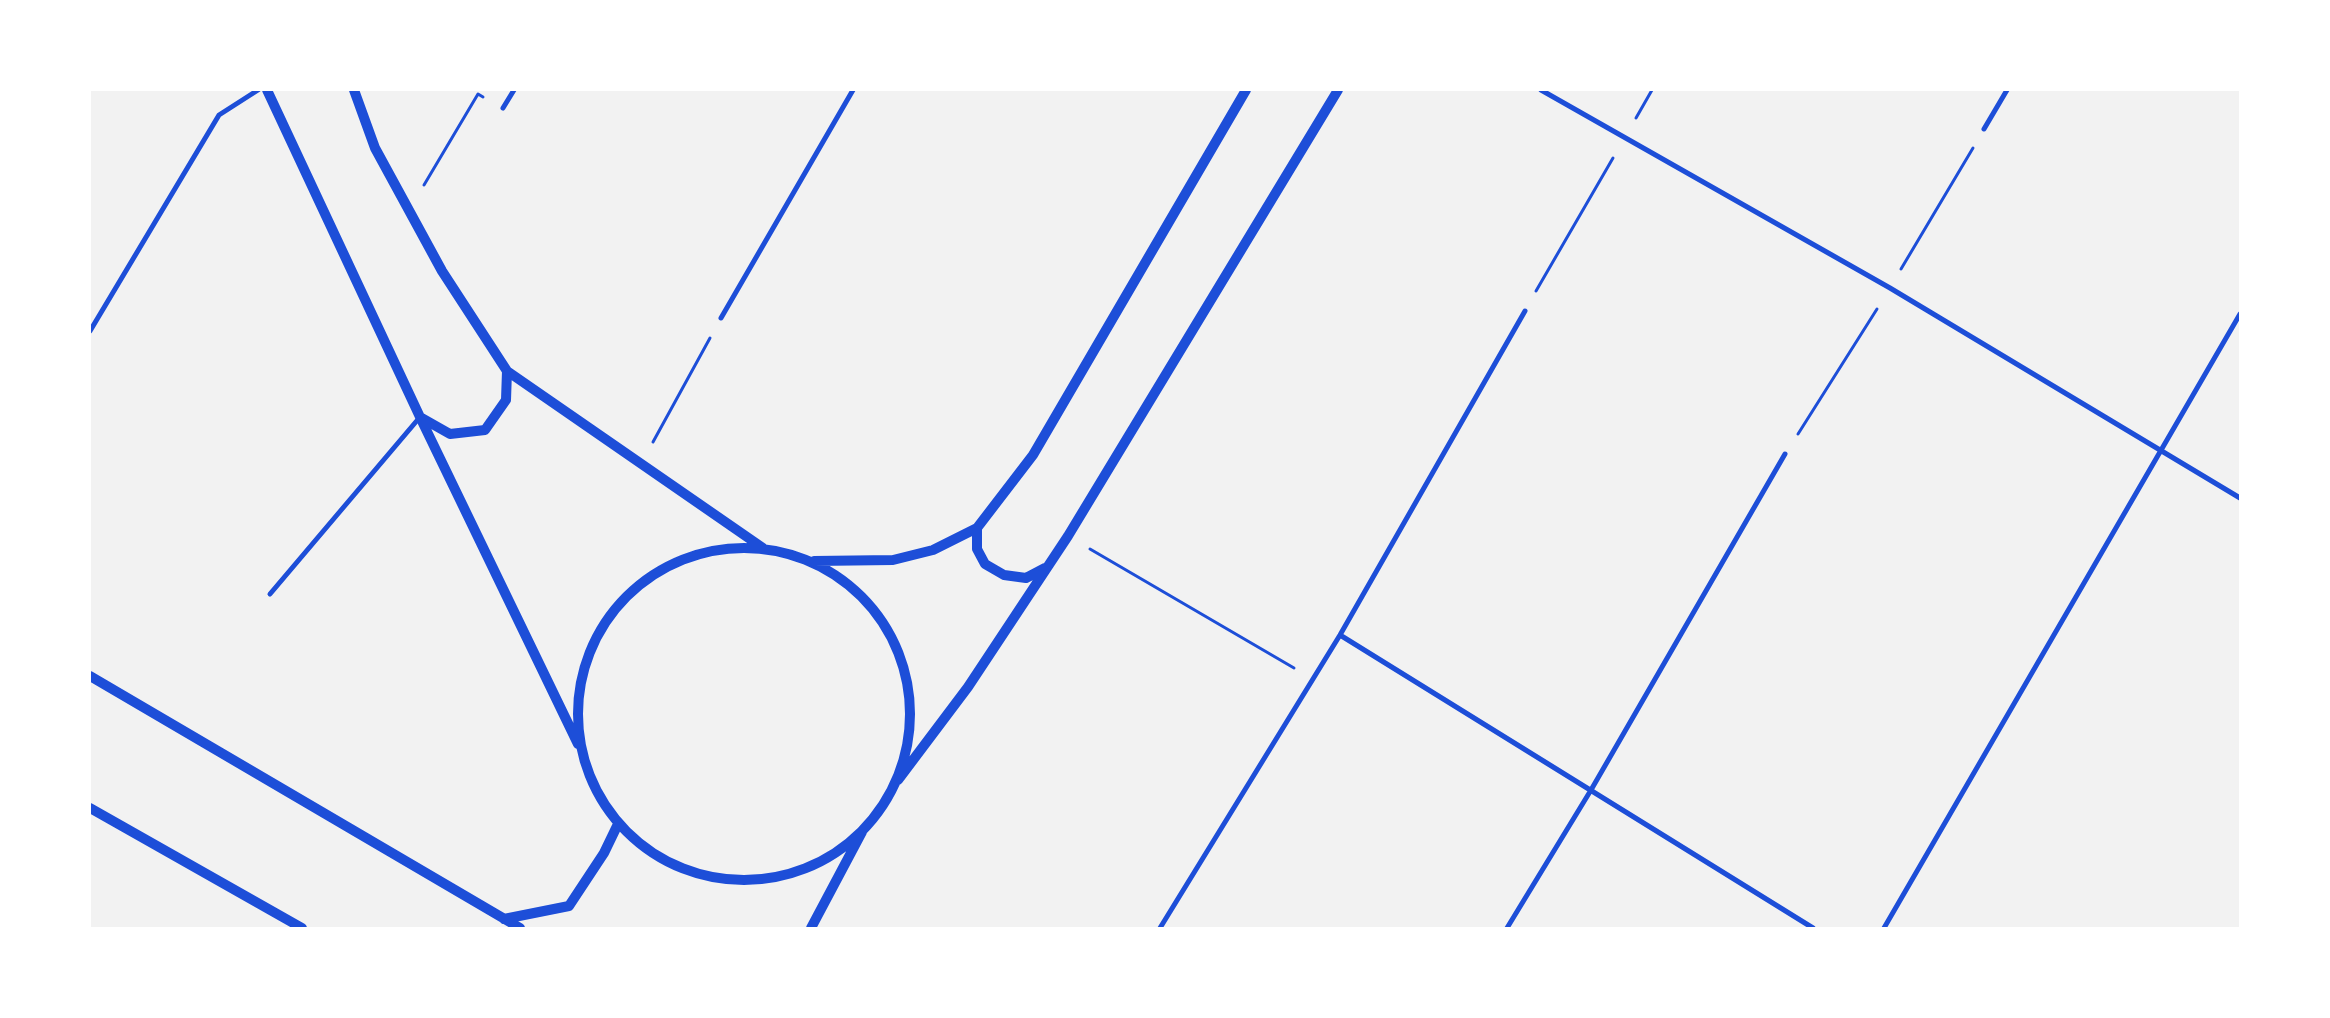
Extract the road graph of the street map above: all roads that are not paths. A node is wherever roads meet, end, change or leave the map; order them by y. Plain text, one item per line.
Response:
1 (258, 90) edge
2 (267, 90) edge
3 (354, 90) edge
4 (514, 90) edge
5 (853, 90) edge
6 (1246, 90) edge
7 (1338, 90) edge
8 (1541, 90) edge
9 (2007, 90) edge
10 (503, 108) road end
11 (1984, 129) road end
12 (1525, 311) road end
13 (2240, 314) edge
14 (721, 318) road end
15 (90, 331) edge
16 (507, 371) junction
17 (420, 417) junction
18 (2161, 452) junction
19 (1785, 454) road end
20 (2240, 498) edge
21 (977, 528) junction
22 (763, 548) junction
23 (814, 561) junction
24 (1046, 568) junction
25 (270, 594) dead end
26 (1340, 635) junction
27 (90, 676) edge
28 (580, 750) junction
29 (895, 784) junction
30 (1591, 790) junction
31 (90, 808) edge
32 (618, 824) junction
33 (865, 828) junction
34 (504, 919) junction
35 (302, 928) edge
36 (520, 928) edge
37 (811, 928) edge
38 (1160, 928) edge
39 (1507, 928) edge
40 (1813, 928) edge
41 (1884, 928) edge

1 - 15 street
2 - 17 main road
3 - 16 main road
4 - 10 street
5 - 14 street
6 - 21 main road
7 - 24 main road
8 - 18 street
9 - 11 street
12 - 26 street
13 - 18 street
16 - 17 main road
16 - 22 main road
17 - 25 street
17 - 28 main road
18 - 20 street
18 - 41 street
19 - 30 street
21 - 23 main road
21 - 24 main road
22 - 23 main road
22 - 28 main road
23 - 29 main road
24 - 29 main road
26 - 30 street
26 - 38 street
27 - 34 main road
28 - 32 main road
29 - 33 main road
30 - 39 street
30 - 40 street
31 - 35 main road
32 - 33 main road
32 - 34 main road
33 - 37 main road
34 - 36 main road

